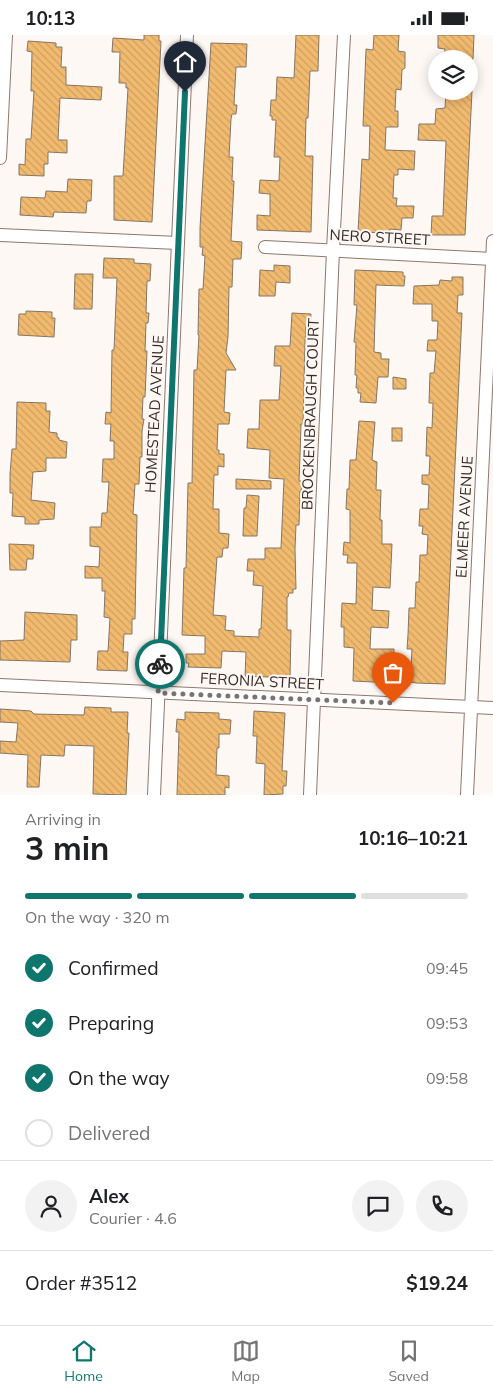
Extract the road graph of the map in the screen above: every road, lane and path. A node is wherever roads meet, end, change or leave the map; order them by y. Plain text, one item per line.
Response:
1 (6, 35) edge
2 (187, 35) edge
3 (344, 35) edge
4 (0, 158) edge
5 (0, 235) edge
6 (493, 241) edge
7 (178, 243) junction
8 (265, 247) dead end
9 (333, 251) junction
10 (493, 259) edge
11 (0, 685) edge
12 (158, 693) junction
13 (314, 700) junction
14 (471, 707) junction
15 (493, 708) edge
16 (154, 795) edge
17 (310, 795) edge
18 (468, 795) edge

1 - 4 street
2 - 7 street, HOMESTEAD AVENUE
3 - 9 street, BROCKENBRAUGH COURT
5 - 7 street
6 - 10 street, ELMEER AVENUE
7 - 12 street, HOMESTEAD AVENUE
8 - 9 street, NERO STREET
9 - 10 street, NERO STREET
9 - 13 street, BROCKENBRAUGH COURT
10 - 14 street, ELMEER AVENUE
11 - 12 street, FERONIA STREET
12 - 13 street, FERONIA STREET
12 - 16 street, HOMESTEAD AVENUE
13 - 14 street, FERONIA STREET
13 - 17 street, BROCKENBRAUGH COURT
14 - 15 street, FERONIA STREET
14 - 18 street, ELMEER AVENUE

